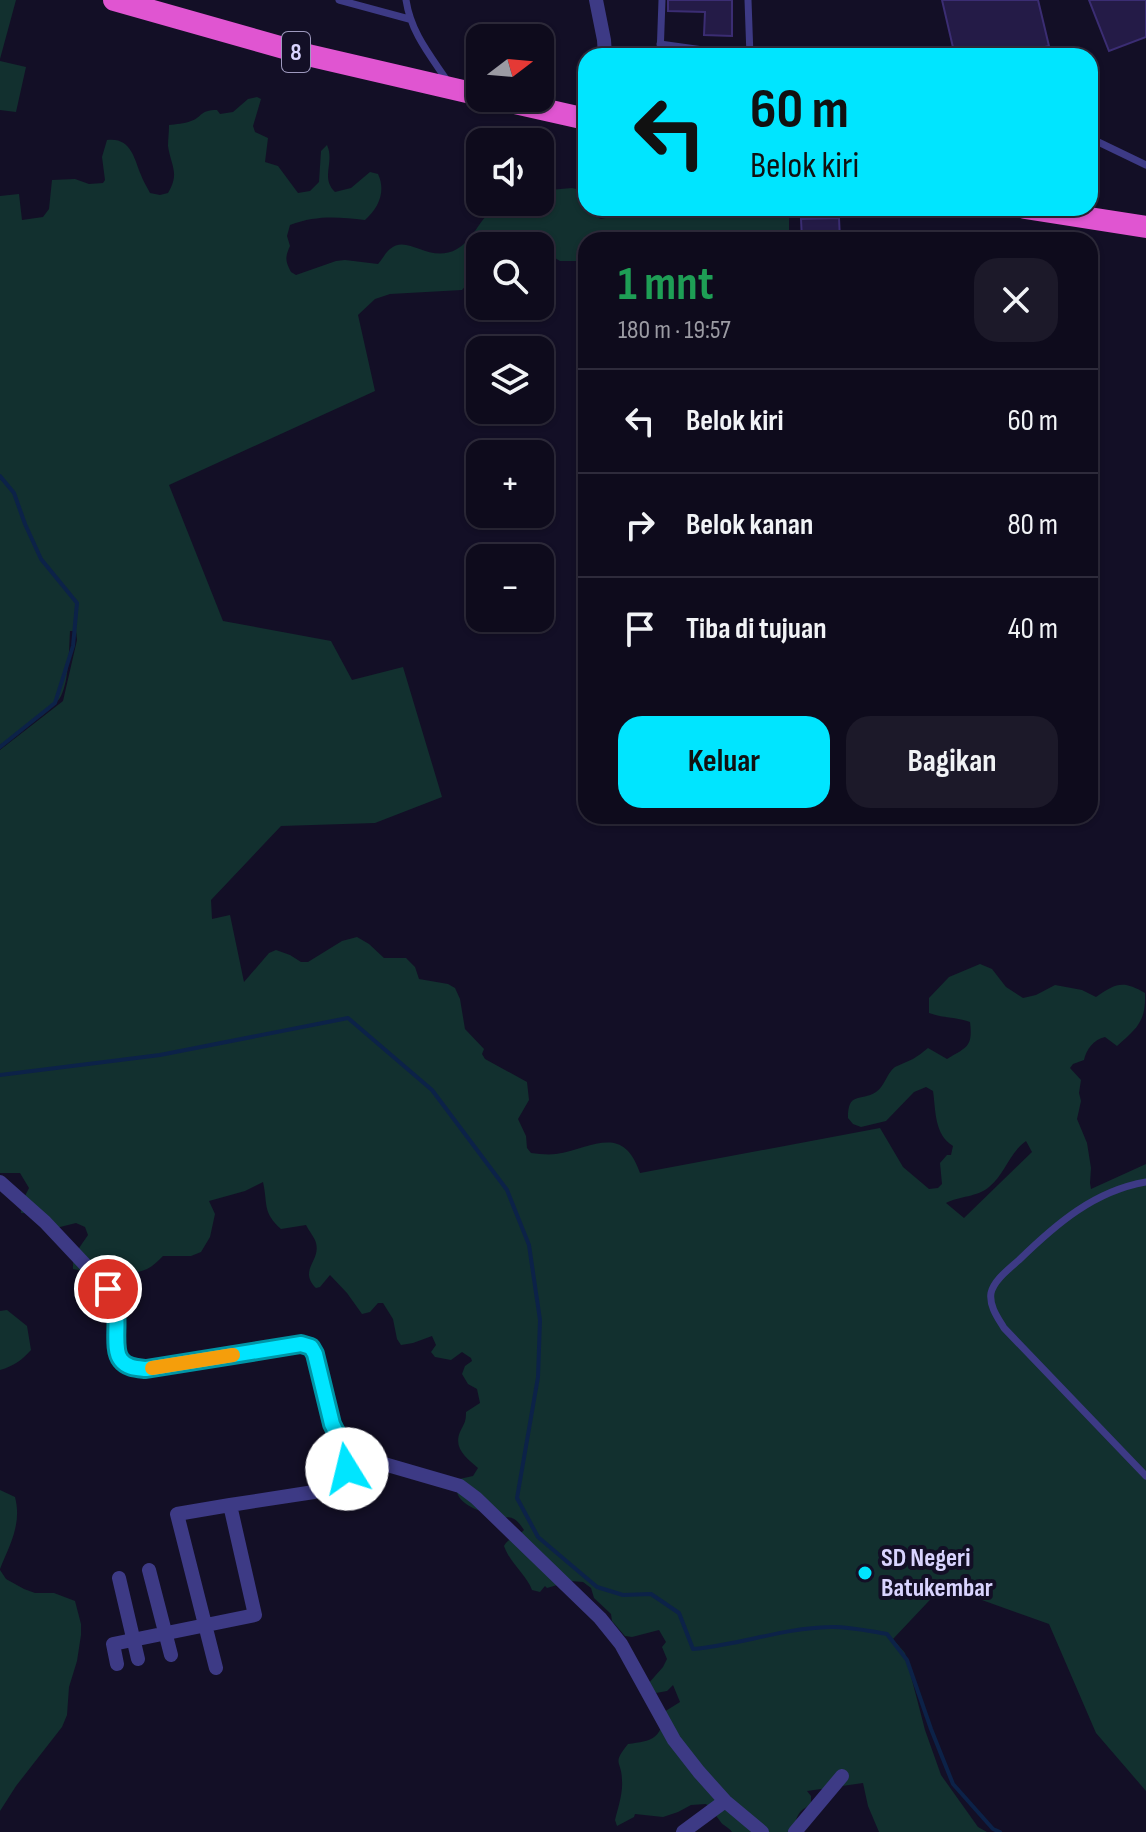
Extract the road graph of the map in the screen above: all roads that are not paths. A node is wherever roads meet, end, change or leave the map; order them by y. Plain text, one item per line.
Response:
1 (114, 0) edge
2 (339, 0) edge
3 (406, 0) edge
4 (596, 0) edge
5 (662, 0) edge
6 (748, 0) edge
7 (409, 19) junction
8 (660, 44) junction
9 (604, 48) edge
10 (660, 48) edge
11 (689, 48) edge
12 (748, 48) edge
13 (453, 89) junction
14 (466, 92) edge
15 (554, 112) edge
16 (578, 117) edge
17 (1098, 142) edge
18 (1146, 165) edge
19 (1076, 216) edge
20 (1146, 227) edge
21 (0, 1182) edge
22 (1146, 1182) edge
23 (360, 1457) junction
24 (1146, 1476) edge
25 (230, 1505) junction
26 (149, 1570) dead end
27 (119, 1578) dead end
28 (205, 1625) junction
29 (166, 1633) junction
30 (134, 1640) junction
31 (171, 1655) dead end
32 (138, 1659) dead end
33 (117, 1664) dead end
34 (216, 1668) dead end
35 (842, 1776) dead end
36 (725, 1801) junction
37 (683, 1832) edge
38 (762, 1832) edge
39 (795, 1832) edge

1 - 13 highway, 8
2 - 7 lane
3 - 7 lane
4 - 9 street
5 - 8 lane
6 - 12 lane
7 - 13 lane
8 - 10 lane
8 - 11 lane
13 - 14 highway, 8
15 - 16 highway
17 - 18 lane
19 - 20 highway
21 - 23 street
22 - 24 lane
23 - 25 street
23 - 36 street
25 - 28 street
25 - 28 street
26 - 29 street
27 - 30 street
28 - 29 street
28 - 34 street
29 - 30 street
29 - 31 street
30 - 32 street
30 - 33 street
35 - 39 street
36 - 37 street
36 - 38 street

